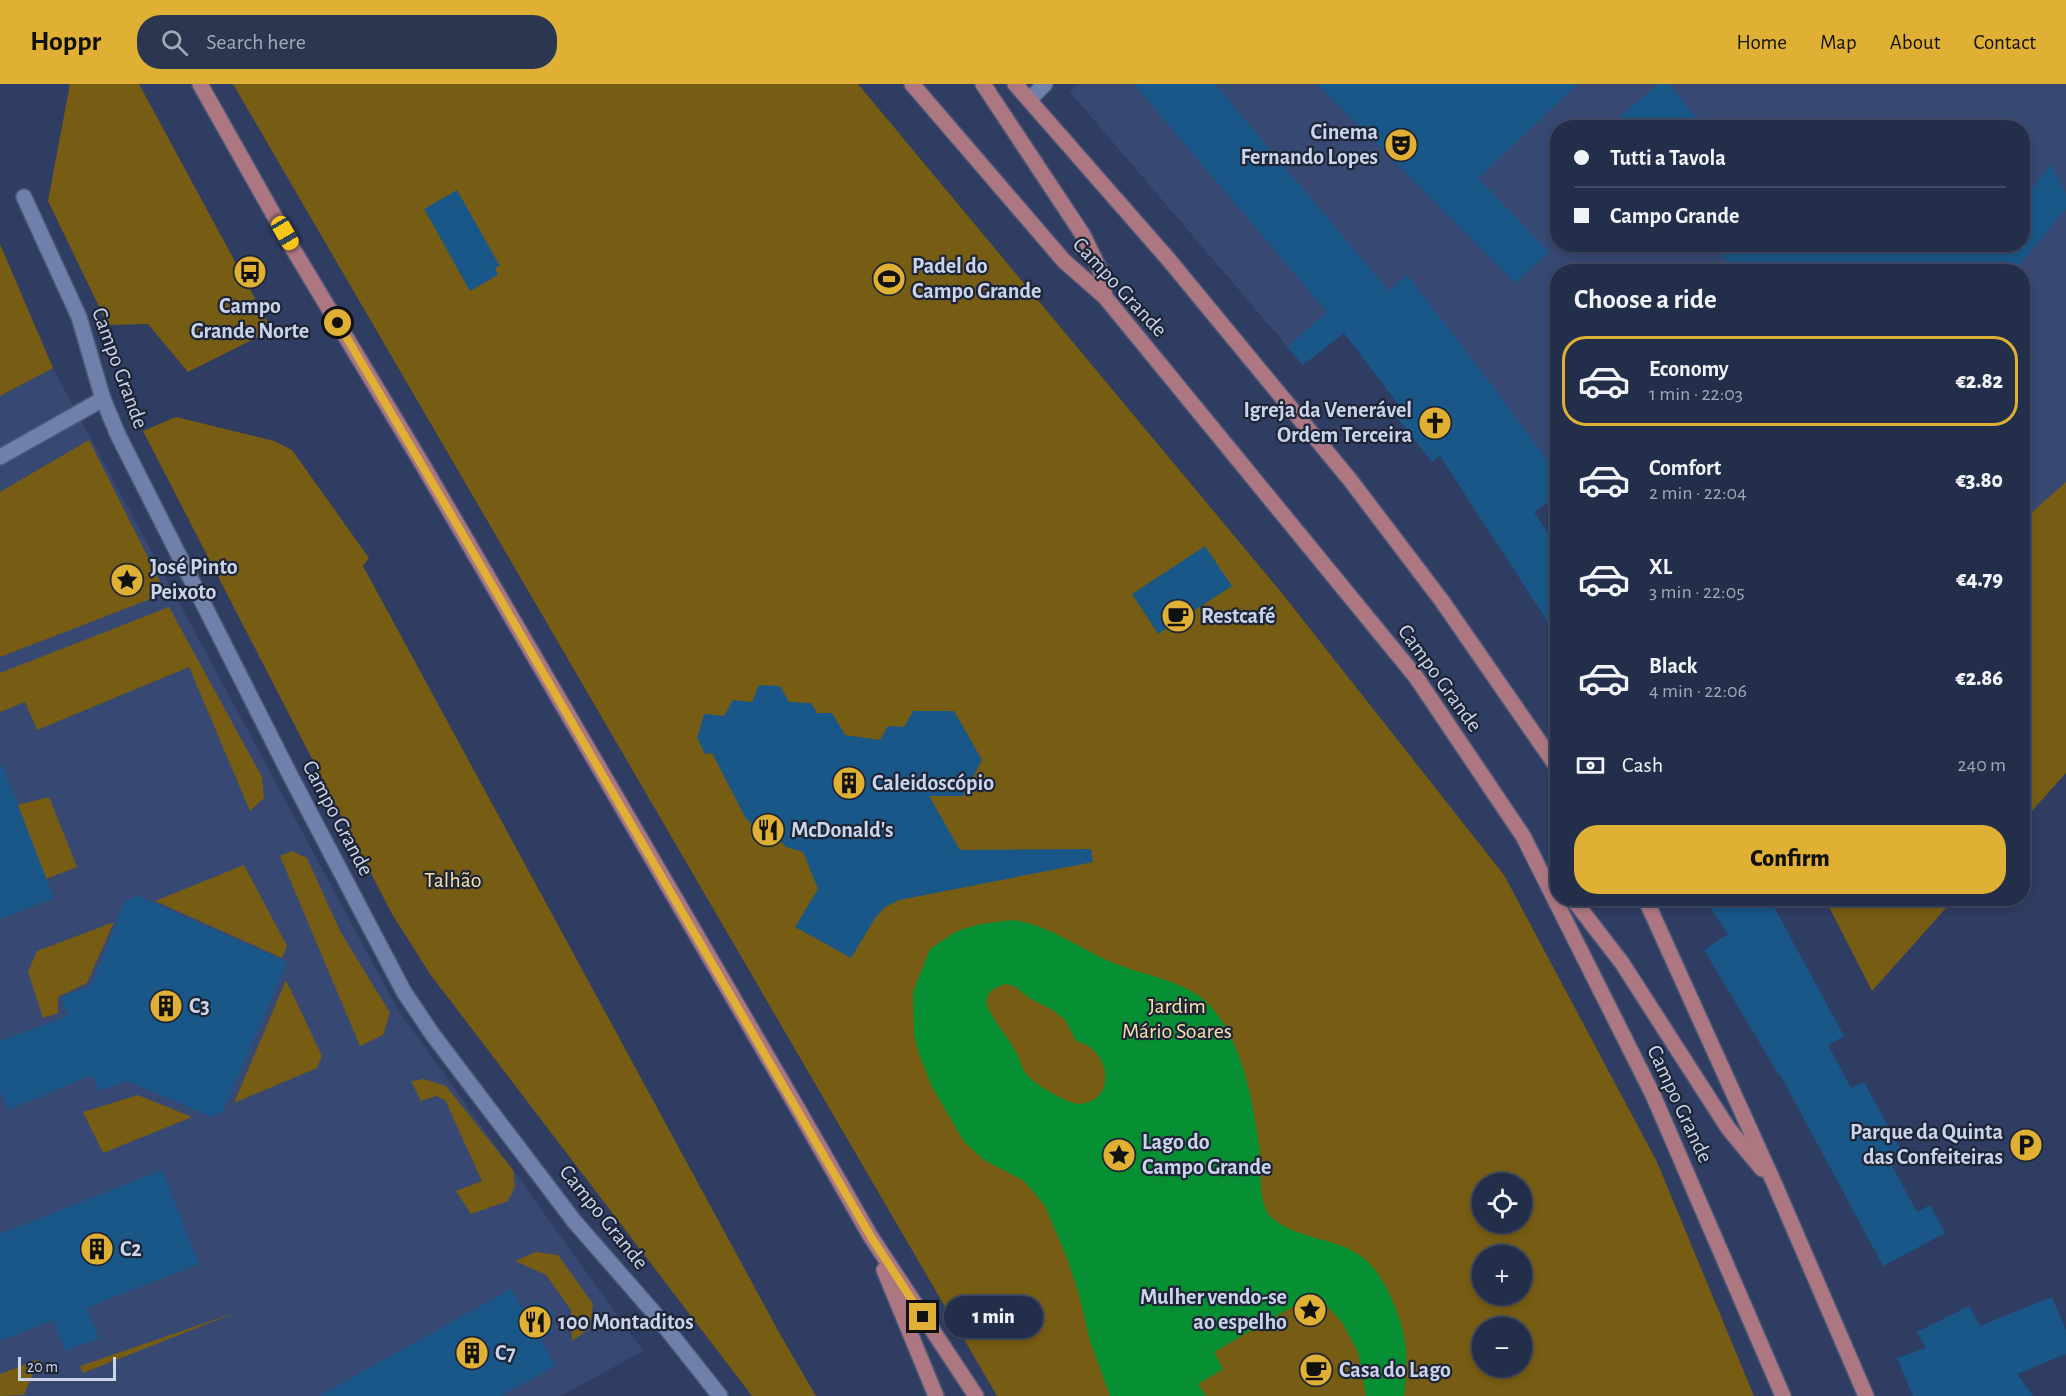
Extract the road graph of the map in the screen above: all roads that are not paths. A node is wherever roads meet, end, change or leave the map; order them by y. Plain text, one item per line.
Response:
1 (200, 84) edge
2 (912, 84) edge
3 (983, 84) edge
4 (1015, 84) edge
5 (1045, 84) edge
6 (1029, 100) junction
7 (24, 197) dead end
8 (1105, 297) junction
9 (103, 399) junction
10 (0, 457) edge
11 (1550, 757) edge
12 (1523, 836) junction
13 (1550, 871) edge
14 (1550, 890) edge
15 (1558, 906) edge
16 (1578, 906) edge
17 (1649, 906) edge
18 (1775, 1185) junction
19 (871, 1237) junction
20 (720, 1396) edge
21 (936, 1396) edge
22 (976, 1396) edge
23 (1782, 1396) edge
24 (1866, 1396) edge

1 - 19 main road
2 - 8 main road, Campo Grande
3 - 8 main road
4 - 6 main road, Campo Grande
5 - 6 street
6 - 11 main road, Campo Grande
7 - 9 street, Campo Grande
8 - 12 main road, Campo Grande
9 - 10 street
9 - 20 street, Campo Grande
12 - 13 main road
12 - 14 main road, Campo Grande
15 - 23 main road, Campo Grande
16 - 18 main road
17 - 18 main road
18 - 24 main road
19 - 21 main road
19 - 22 main road

